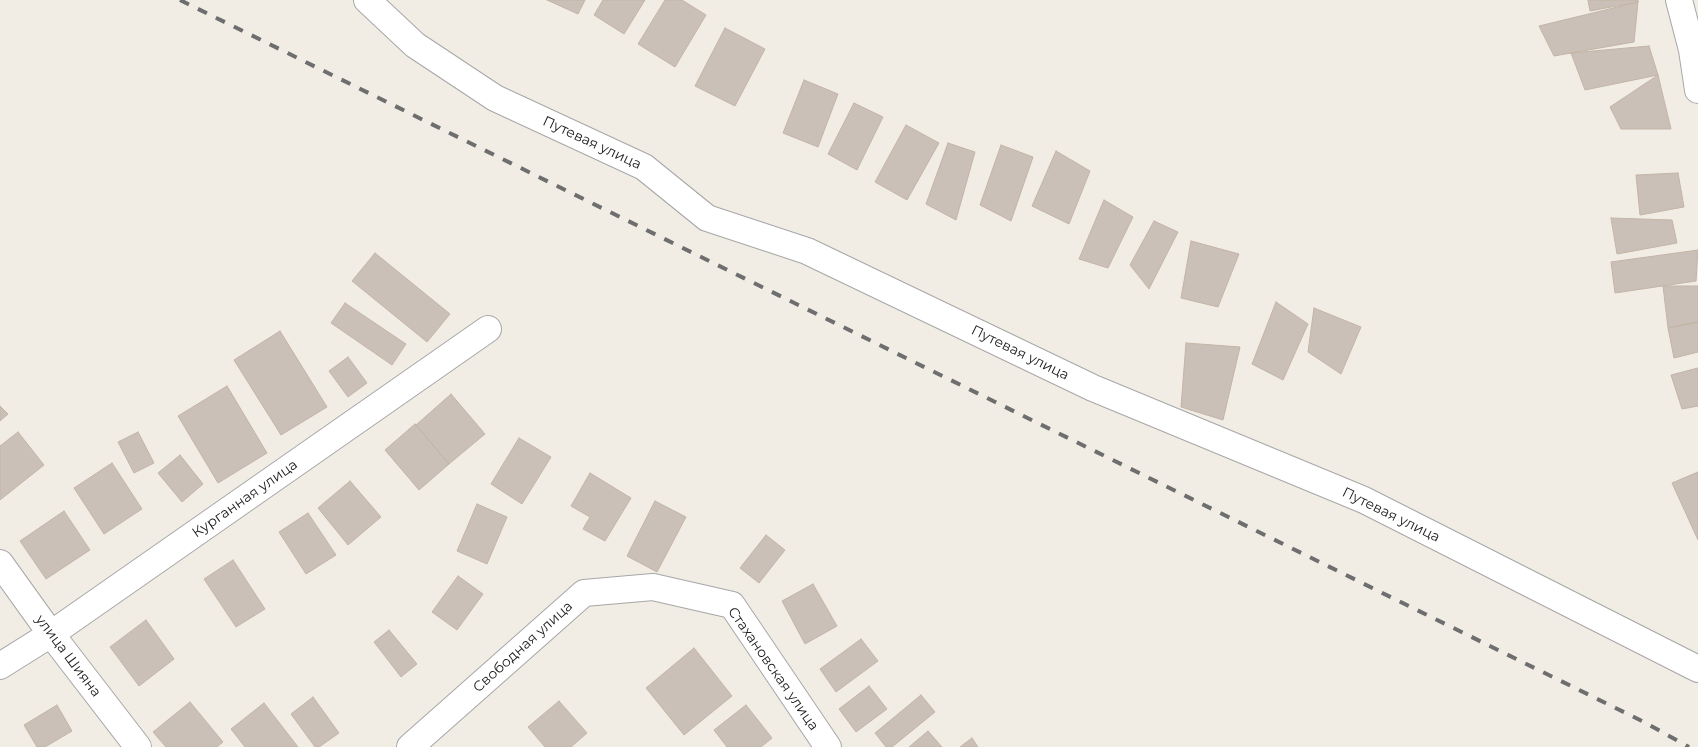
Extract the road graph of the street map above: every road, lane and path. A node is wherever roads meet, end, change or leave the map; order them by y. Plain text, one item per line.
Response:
1 (367, 0) edge
2 (1679, 0) edge
3 (1695, 49) edge
4 (1698, 90) edge
5 (488, 329) dead end
6 (0, 563) edge
7 (653, 587) joint
8 (51, 634) junction
9 (0, 666) edge
10 (1698, 669) edge
11 (138, 747) edge
12 (410, 747) edge
13 (828, 747) edge

1 - 10 street, Путевая улица
2 - 3 street
3 - 4 street
5 - 8 street, Курганная улица
6 - 8 street, улица Шияна
7 - 12 street, Свободная улица
7 - 13 street, Стахановская улица
8 - 9 street, Курганная улица
8 - 11 street, улица Шияна

